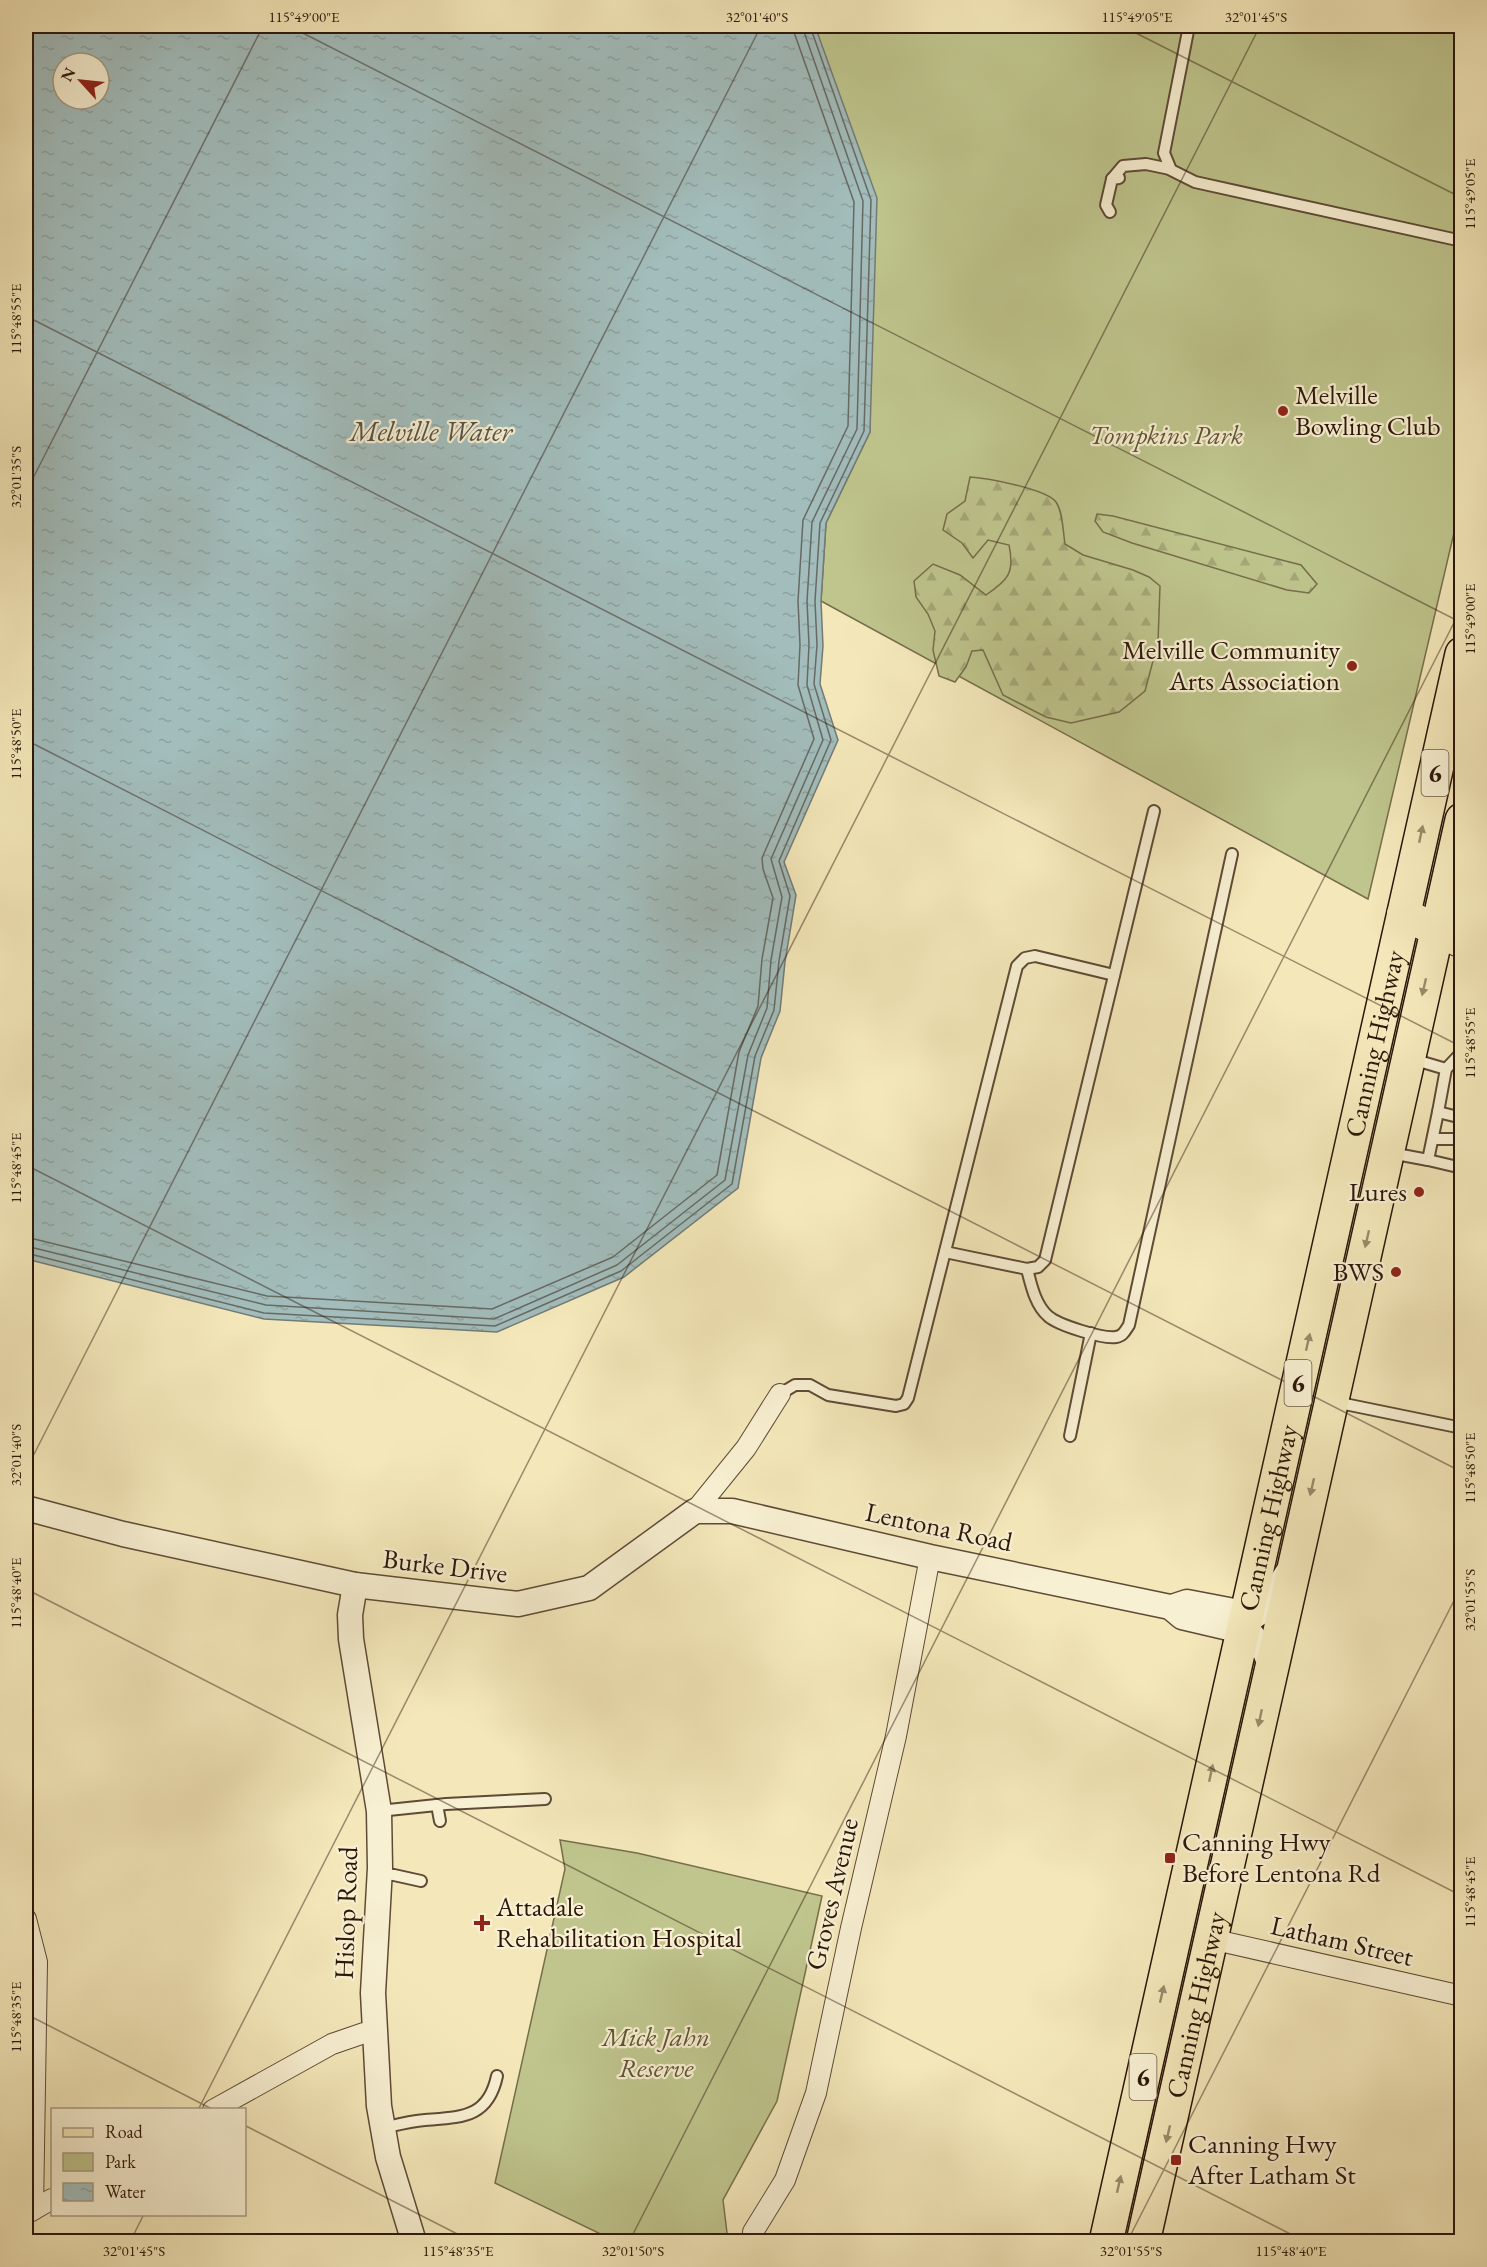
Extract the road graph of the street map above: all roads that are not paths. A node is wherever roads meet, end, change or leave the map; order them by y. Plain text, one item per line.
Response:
1 (1189, 26) edge
2 (1170, 169) junction
3 (1110, 212) dead end
4 (1461, 241) edge
5 (1461, 654) edge
6 (1154, 811) dead end
7 (1461, 828) edge
8 (1232, 855) dead end
9 (1406, 903) junction
10 (1451, 925) edge
11 (1114, 975) junction
12 (1461, 1052) edge
13 (1408, 1058) junction
14 (1446, 1069) junction
15 (1438, 1112) junction
16 (1461, 1118) edge
17 (1433, 1139) junction
18 (1461, 1139) edge
19 (1387, 1152) junction
20 (1428, 1160) junction
21 (1461, 1168) edge
22 (945, 1252) junction
23 (1027, 1269) junction
24 (1091, 1332) junction
25 (780, 1394) joint
26 (1331, 1401) junction
27 (1461, 1428) edge
28 (1070, 1436) dead end
29 (26, 1508) edge
30 (695, 1511) junction
31 (930, 1557) junction
32 (1296, 1558) junction
33 (355, 1585) junction
34 (1244, 1624) junction
35 (1271, 1668) junction
36 (545, 1799) dead end
37 (437, 1805) junction
38 (379, 1811) junction
39 (440, 1821) dead end
40 (379, 1874) junction
41 (421, 1881) dead end
42 (26, 1919) edge
43 (1211, 1939) junction
44 (1461, 1996) edge
45 (374, 2033) junction
46 (497, 2076) dead end
47 (430, 2107) dead end
48 (215, 2108) edge
49 (430, 2120) junction
50 (383, 2128) junction
51 (51, 2200) edge
52 (29, 2212) edge
53 (753, 2232) dead end
54 (414, 2241) edge
55 (1106, 2241) edge
56 (1143, 2241) edge

1 - 2 lane
2 - 3 lane
2 - 4 lane
9 -> 5 highway, Canning Highway / 6
6 - 11 lane
7 - 10 highway, Canning Highway / 6
8 - 24 lane
9 - 10 main road
34 -> 9 highway, Canning Highway / 6
10 -> 13 highway, Canning Highway / 6
11 - 22 lane
11 - 23 lane
12 - 14 lane
13 - 14 lane
13 - 19 highway, Canning Highway / 6
14 - 15 lane
15 - 16 lane
15 - 17 lane
17 - 18 lane
17 - 20 lane
19 - 20 lane
19 -> 26 highway, Canning Highway / 6
20 - 21 lane
22 - 23 lane
22 - 25 lane
23 - 24 lane
24 - 28 lane
25 - 30 street, Burke Drive
26 - 27 lane
26 -> 32 highway, Canning Highway / 6
29 - 33 street, Burke Drive
30 - 31 street, Lentona Road
30 - 33 street, Burke Drive
31 - 34 street, Lentona Road
31 - 53 street, Groves Avenue
32 - 34 street
32 - 35 highway, Canning Highway / 6
33 - 38 street, Hislop Road
34 - 35 street, Lentona Road
55 -> 34 highway, Canning Highway / 6
35 -> 43 highway, Canning Highway / 6
36 - 37 lane
37 - 38 lane
37 - 39 lane
38 - 40 street, Hislop Road
40 - 41 lane
40 - 45 street, Hislop Road
42 - 52 street
43 - 44 street, Latham Street
43 -> 56 highway, Canning Highway / 6
45 - 48 street
45 - 50 street, Hislop Road
46 - 49 lane
47 - 49 lane
49 - 50 lane
50 - 54 street, Hislop Road
51 - 52 street

